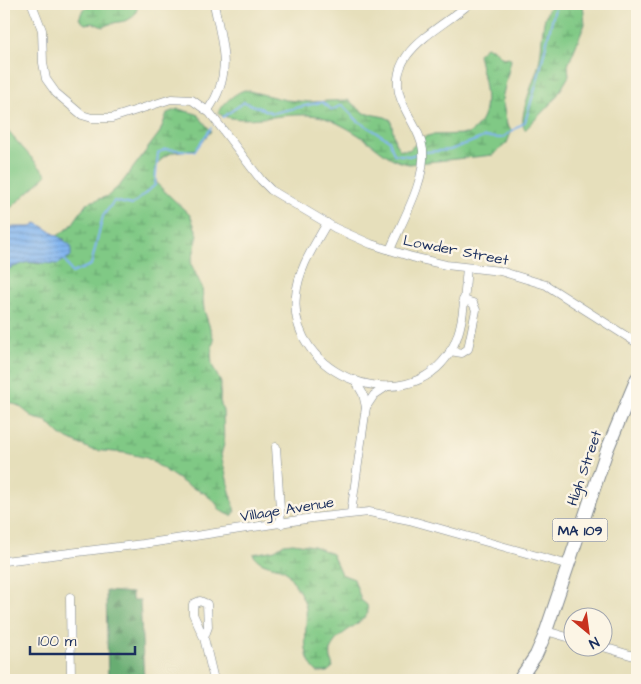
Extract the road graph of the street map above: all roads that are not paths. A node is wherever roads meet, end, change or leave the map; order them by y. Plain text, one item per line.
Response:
1 (32, 4) edge
2 (214, 4) edge
3 (470, 4) edge
4 (208, 110) junction
5 (326, 223) junction
6 (390, 250) junction
7 (467, 268) junction
8 (463, 300) junction
9 (637, 342) edge
10 (450, 351) junction
11 (637, 378) edge
12 (355, 380) junction
13 (386, 387) junction
14 (366, 407) junction
15 (276, 447) dead end
16 (351, 513) junction
17 (281, 524) junction
18 (4, 561) edge
19 (569, 566) junction
20 (70, 598) dead end
21 (546, 631) junction
22 (564, 636) edge
23 (204, 638) dead end
24 (614, 650) edge
25 (637, 657) edge
26 (71, 680) edge
27 (214, 680) edge
28 (519, 680) edge

1 - 4 street, Lowder Street
2 - 4 street
3 - 6 street
4 - 5 street, Lowder Street
5 - 6 street, Lowder Street
5 - 12 street
6 - 7 street, Lowder Street
7 - 8 street
7 - 9 street, Lowder Street
8 - 10 street
8 - 10 street
10 - 13 street
11 - 19 main road, High Street / MA 109
12 - 13 street
12 - 14 street
13 - 14 street
14 - 16 street
15 - 17 street
16 - 17 street, Village Avenue
16 - 19 street, Village Avenue
17 - 18 street, Village Avenue
19 - 21 main road, High Street / MA 109
20 - 26 street
21 - 22 street
21 - 28 main road, High Street / MA 109
23 - 27 street
24 - 25 street

